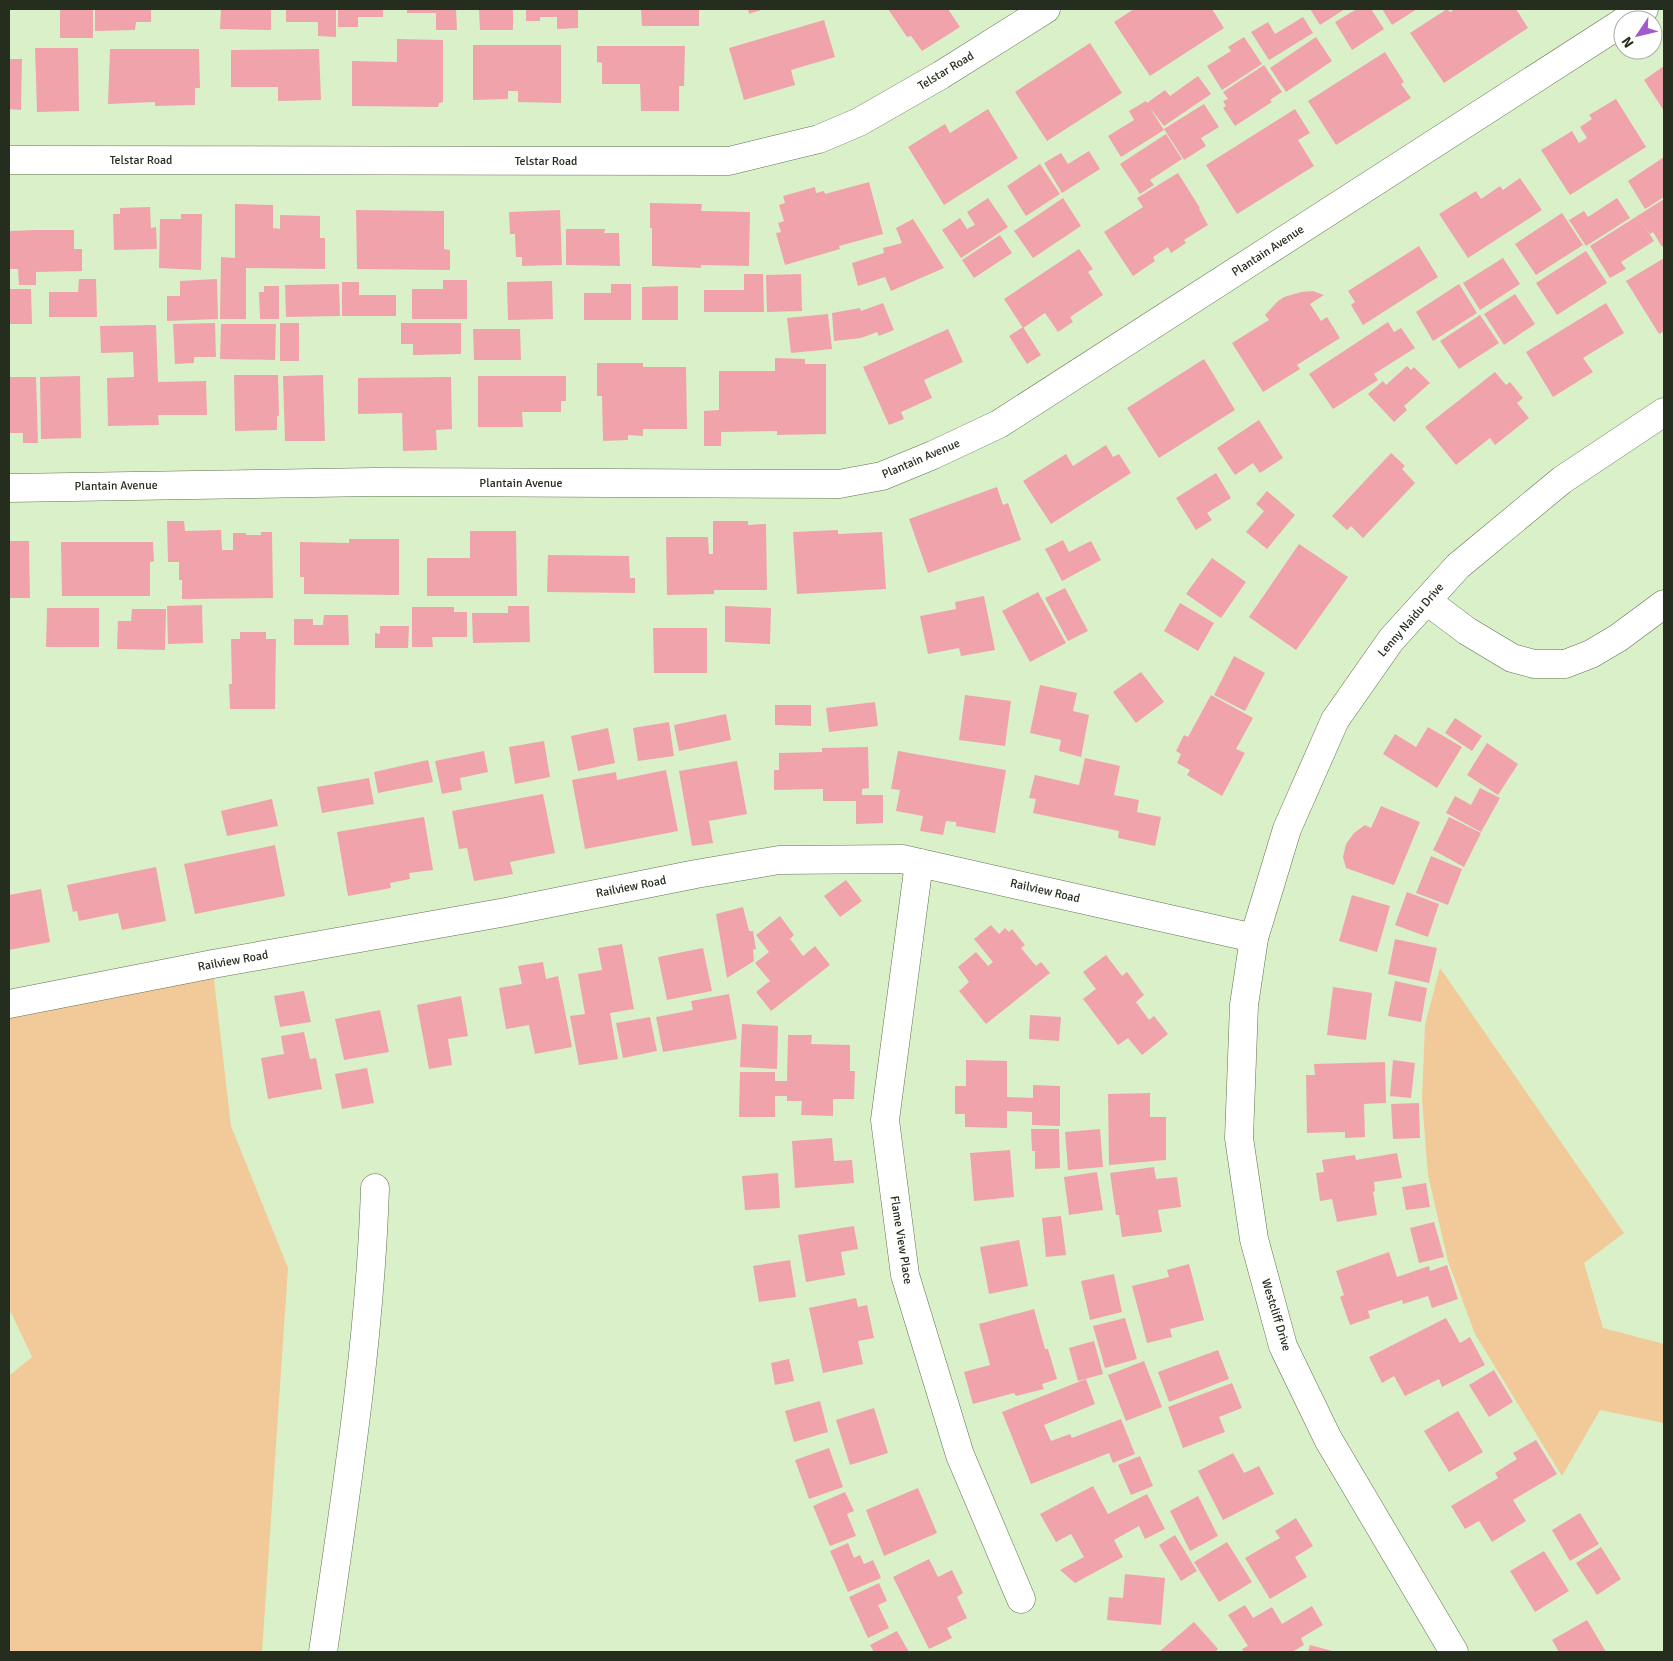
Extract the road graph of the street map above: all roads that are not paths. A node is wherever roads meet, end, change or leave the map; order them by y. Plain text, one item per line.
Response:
1 (1046, 9) edge
2 (1613, 28) edge
3 (9, 160) edge
4 (1664, 412) edge
5 (9, 488) edge
6 (1427, 601) junction
7 (1664, 604) edge
8 (918, 863) junction
9 (1254, 938) junction
10 (9, 1004) edge
11 (375, 1188) dead end
12 (1021, 1599) dead end
13 (324, 1652) edge
14 (1454, 1652) edge

1 - 3 street, Telstar Road
2 - 5 street, Plantain Avenue
4 - 6 street, Lenny Naidu Drive
6 - 7 street
6 - 9 street, Lenny Naidu Drive
8 - 9 street, Railview Road
8 - 10 street, Railview Road
8 - 12 street, Flame View Place
9 - 14 street, Westcliff Drive
11 - 13 street

